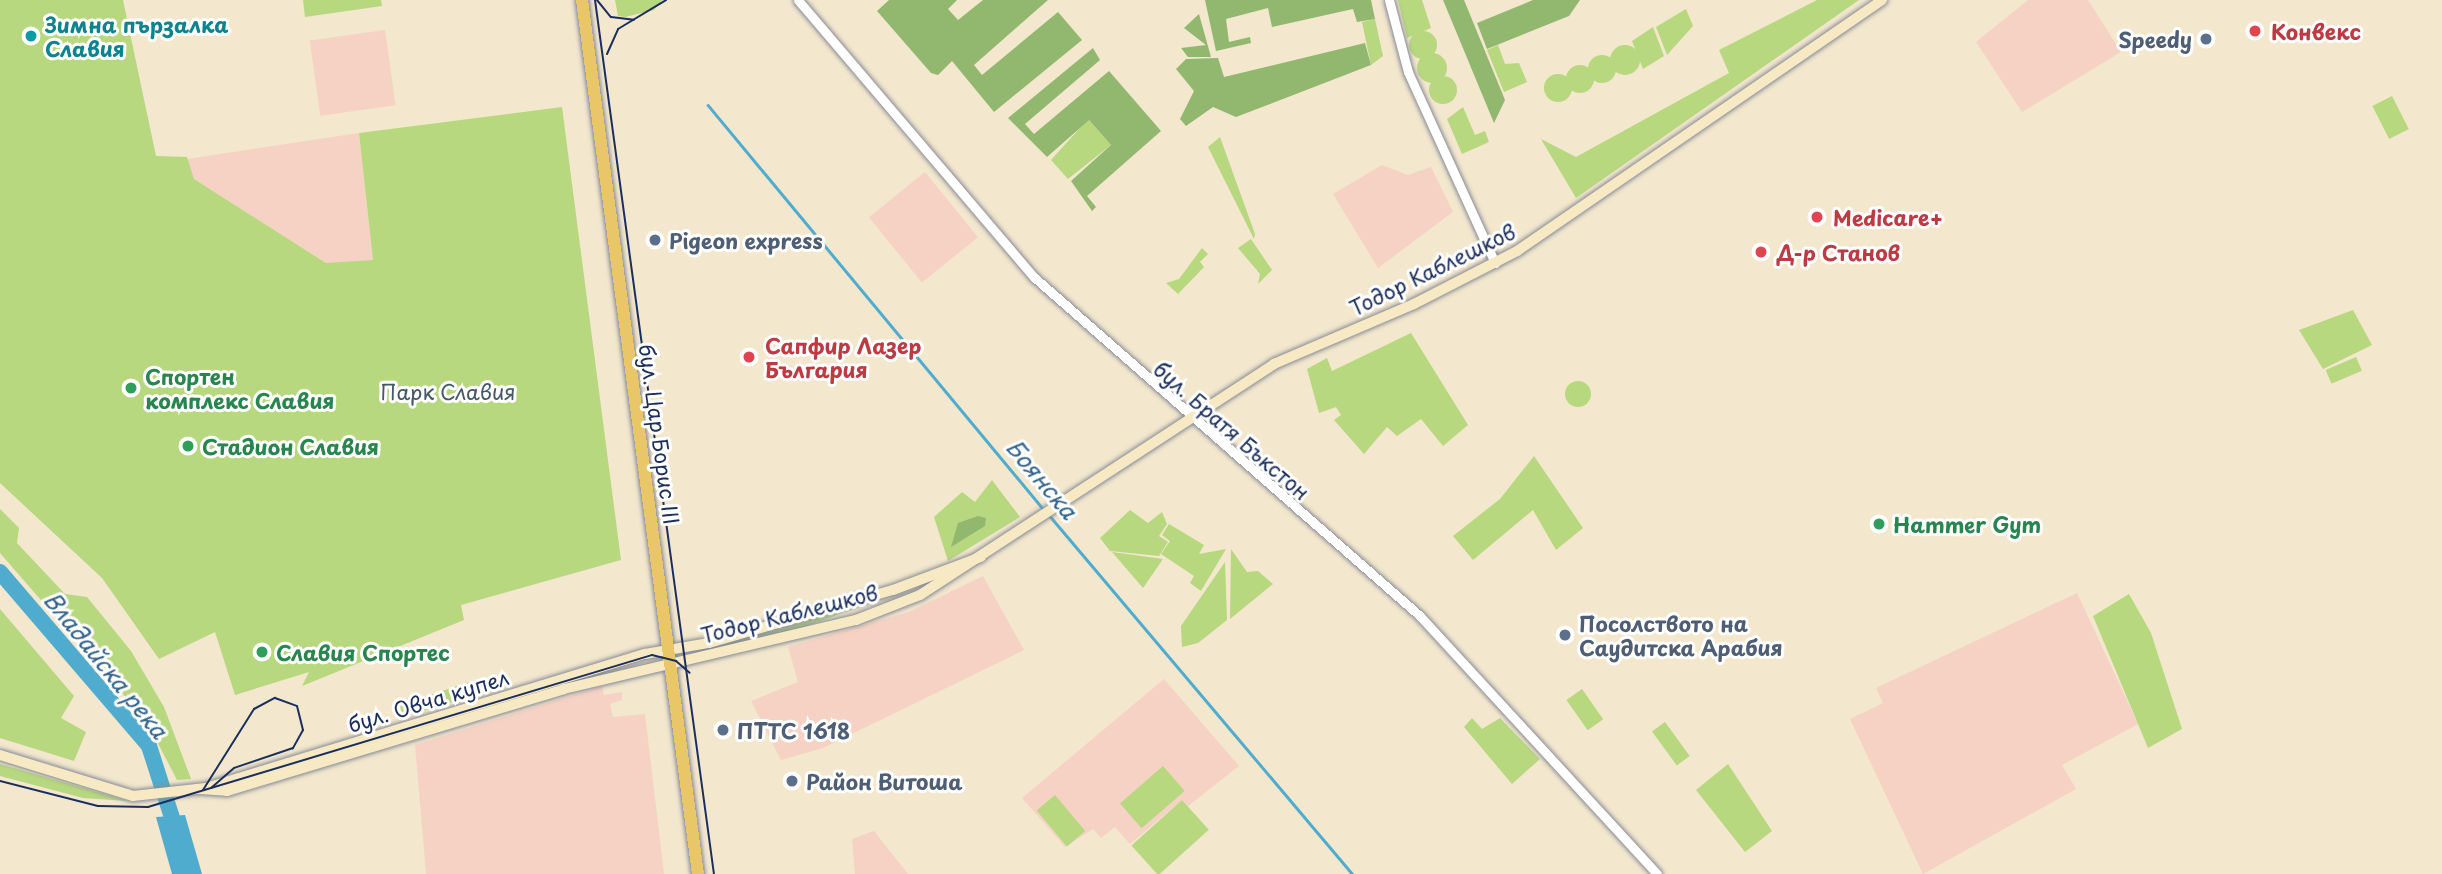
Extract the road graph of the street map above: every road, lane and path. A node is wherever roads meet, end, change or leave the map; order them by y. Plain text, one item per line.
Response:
1 (582, 0) edge
2 (798, 0) edge
3 (1389, 0) edge
4 (1882, 0) edge
5 (1495, 263) junction
6 (1190, 416) junction
7 (987, 555) junction
8 (668, 648) junction
9 (670, 662) junction
10 (0, 755) edge
11 (200, 789) junction
12 (698, 874) edge
13 (1657, 874) edge

1 - 8 main road, бул. Цар Борис III
2 - 6 street, бул. Братя Бъкстон
3 - 5 street
4 - 5 main road, Тодор Каблешков
5 - 6 main road, Тодор Каблешков
6 - 7 main road, Тодор Каблешков
6 - 13 street, бул. Братя Бъкстон
7 - 8 main road, Тодор Каблешков
7 - 9 main road, Тодор Каблешков
8 - 9 main road, бул. Цар Борис III
8 - 11 main road, бул. Овча купел
9 - 11 main road, бул. Овча купел
9 - 12 main road, бул. Цар Борис III
10 - 11 main road, бул. Овча купел

